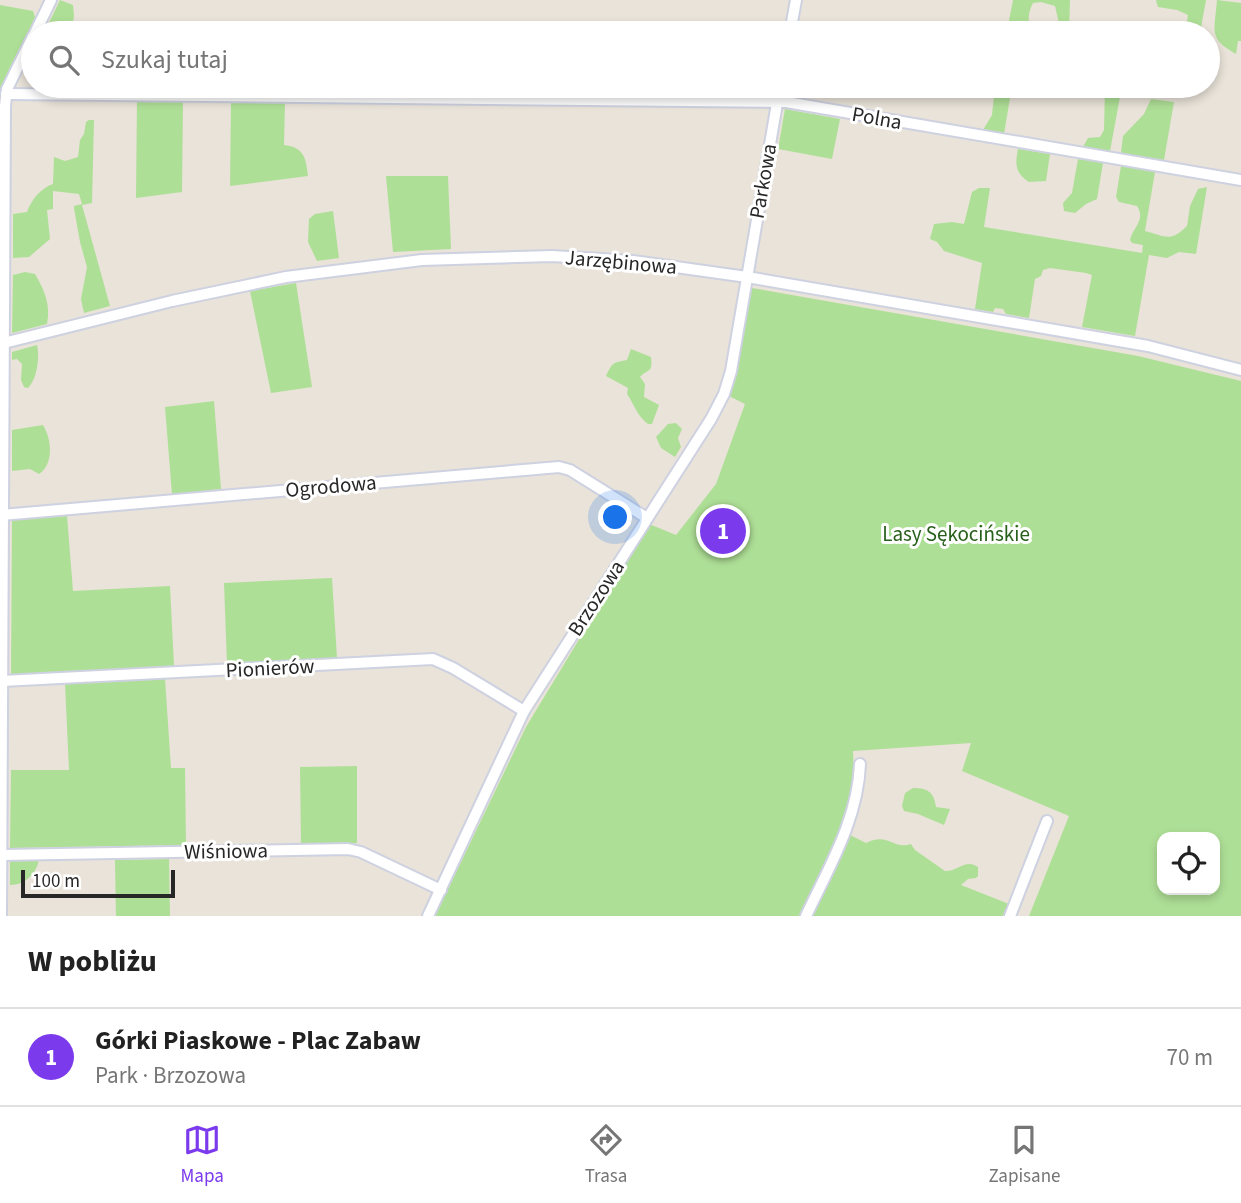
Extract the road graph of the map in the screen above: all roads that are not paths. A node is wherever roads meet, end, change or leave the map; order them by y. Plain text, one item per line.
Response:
1 (51, 0) edge
2 (796, 0) edge
3 (41, 21) edge
4 (792, 21) edge
5 (21, 62) edge
6 (6, 94) junction
7 (21, 94) edge
8 (392, 98) edge
9 (778, 98) edge
10 (777, 102) junction
11 (1241, 180) edge
12 (747, 277) junction
13 (1, 344) edge
14 (1241, 370) edge
15 (1, 515) edge
16 (647, 517) junction
17 (2, 681) junction
18 (524, 711) junction
19 (860, 764) dead end
20 (1047, 821) dead end
21 (2, 855) edge
22 (441, 890) junction
23 (1, 916) edge
24 (428, 916) edge
25 (806, 916) edge
26 (1010, 916) edge

1 - 3 street
2 - 4 street
5 - 6 street
6 - 7 street, Polna
6 - 13 street
8 - 10 street, Polna
9 - 10 street, Parkowa
10 - 11 street, Polna
10 - 12 street, Parkowa
12 - 13 street, Jarzębinowa
12 - 14 street, Jarzębinowa
12 - 16 street, Brzozowa
13 - 15 street
15 - 16 street, Ogrodowa
15 - 17 street
16 - 18 street, Brzozowa
17 - 18 street, Pionierów
17 - 21 street
18 - 22 street, Brzozowa
19 - 25 street
20 - 26 street
21 - 22 street, Wiśniowa
21 - 23 street
22 - 24 street, Brzozowa

